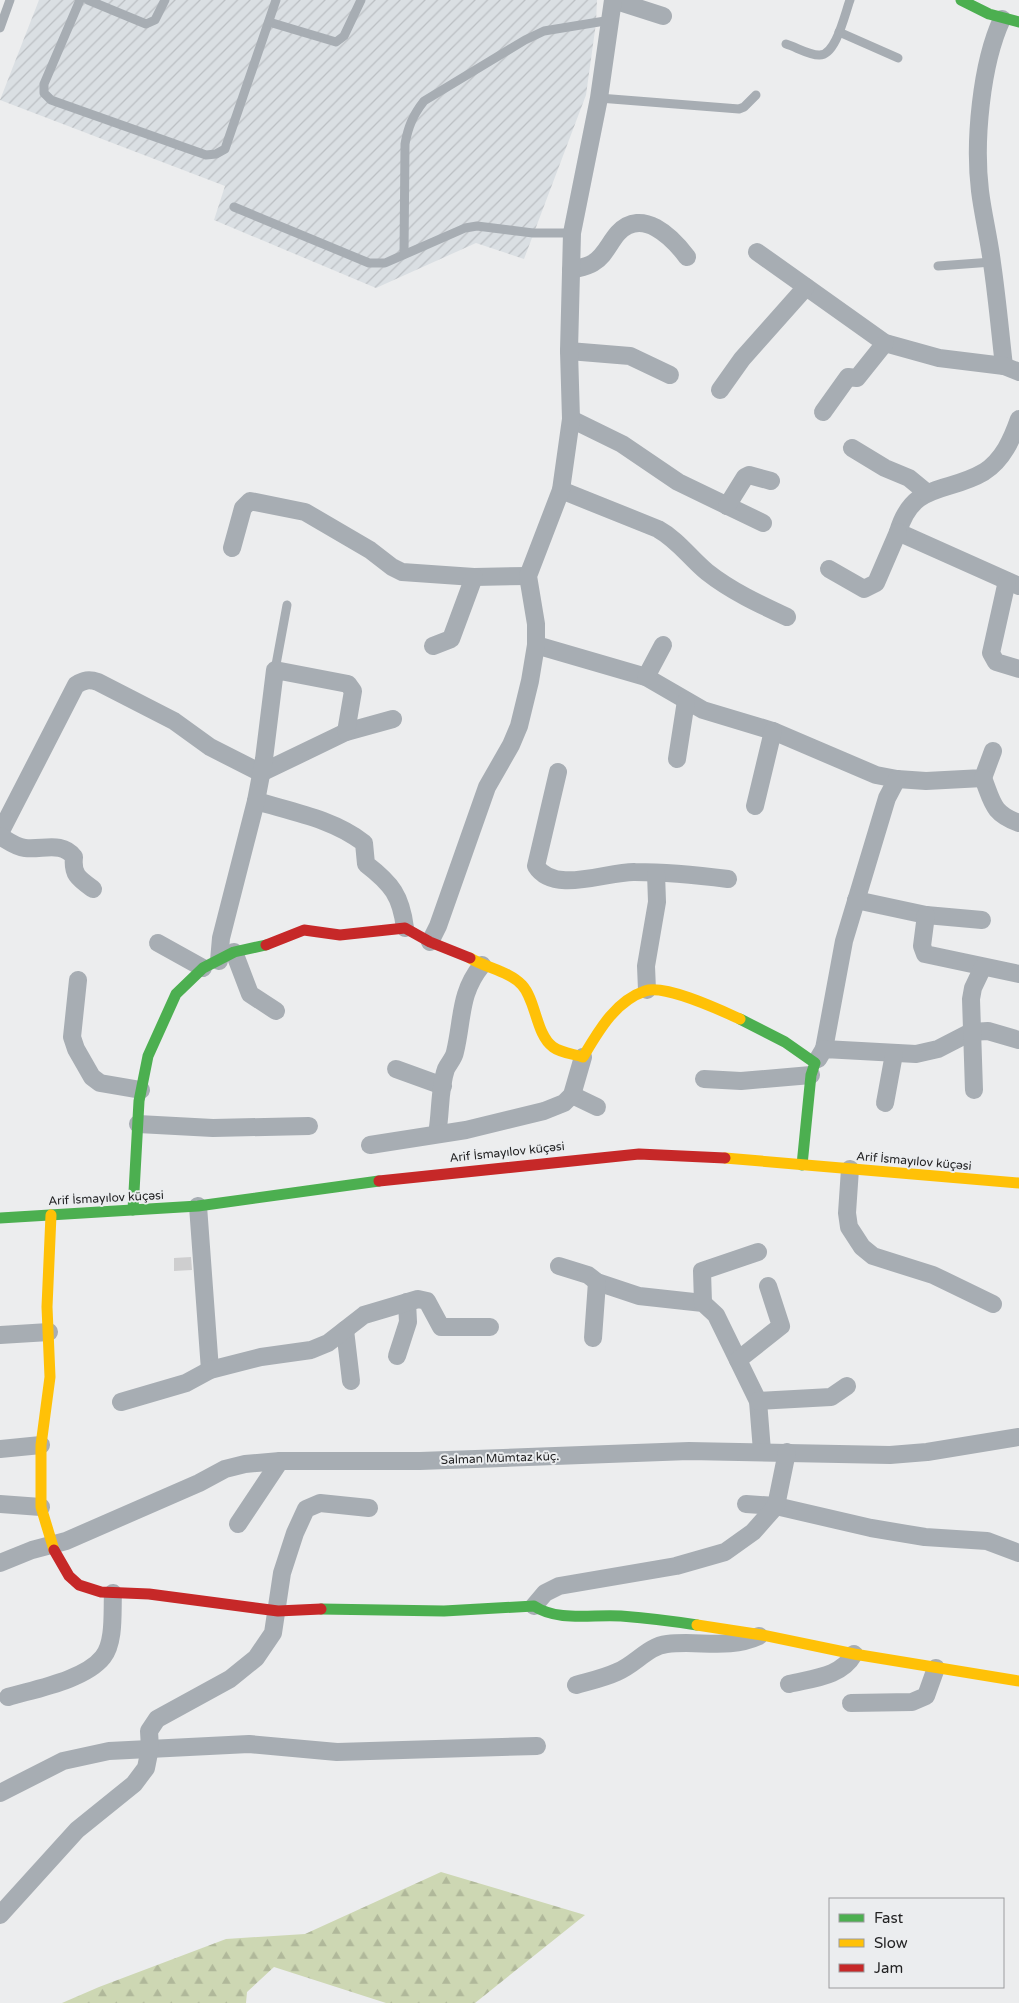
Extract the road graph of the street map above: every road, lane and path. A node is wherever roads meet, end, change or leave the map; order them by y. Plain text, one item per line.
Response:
1 (10, 0) edge
2 (80, 0) edge
3 (88, 0) edge
4 (165, 0) edge
5 (276, 0) edge
6 (361, 0) edge
7 (613, 0) edge
8 (850, 0) edge
9 (961, 0) edge
10 (663, 16) dead end
11 (611, 20) junction
12 (1011, 20) edge
13 (269, 22) junction
14 (0, 28) edge
15 (839, 32) junction
16 (786, 44) dead end
17 (898, 58) dead end
18 (756, 95) dead end
19 (599, 98) junction
20 (234, 207) dead end
21 (572, 233) junction
22 (757, 252) dead end
23 (404, 254) junction
24 (686, 257) dead end
25 (992, 262) junction
26 (938, 266) dead end
27 (571, 270) junction
28 (806, 287) junction
29 (885, 343) junction
30 (570, 351) junction
31 (1012, 369) edge
32 (670, 375) dead end
33 (720, 390) dead end
34 (824, 412) dead end
35 (572, 419) junction
36 (1019, 419) edge
37 (852, 448) dead end
38 (771, 481) dead end
39 (561, 490) junction
40 (926, 492) junction
41 (727, 506) junction
42 (764, 523) dead end
43 (898, 532) junction
44 (232, 548) dead end
45 (829, 569) dead end
46 (528, 576) junction
47 (474, 577) junction
48 (1013, 584) edge
49 (287, 605) dead end
50 (787, 617) dead end
51 (536, 645) junction
52 (663, 645) dead end
53 (433, 646) dead end
54 (1019, 669) edge
55 (275, 670) junction
56 (646, 677) junction
57 (686, 701) junction
58 (393, 719) dead end
59 (772, 731) junction
60 (346, 732) junction
61 (993, 751) dead end
62 (677, 759) dead end
63 (558, 772) dead end
64 (261, 773) junction
65 (983, 778) junction
66 (897, 779) junction
67 (256, 801) junction
68 (755, 806) dead end
69 (1019, 823) edge
70 (0, 835) edge
71 (656, 873) junction
72 (728, 880) dead end
73 (93, 890) dead end
74 (856, 900) junction
75 (926, 915) junction
76 (982, 920) dead end
77 (405, 928) junction
78 (430, 942) junction
79 (158, 943) dead end
80 (219, 960) junction
81 (482, 965) junction
82 (983, 967) junction
83 (1019, 974) edge
84 (78, 980) dead end
85 (648, 990) junction
86 (276, 1011) dead end
87 (971, 1032) junction
88 (1019, 1040) edge
89 (894, 1054) junction
90 (583, 1057) junction
91 (817, 1062) junction
92 (396, 1069) dead end
93 (704, 1079) dead end
94 (443, 1086) junction
95 (141, 1090) junction
96 (974, 1090) dead end
97 (572, 1095) junction
98 (884, 1103) dead end
99 (597, 1107) dead end
100 (138, 1124) junction
101 (309, 1126) dead end
102 (437, 1134) junction
103 (370, 1145) dead end
104 (802, 1165) junction
105 (850, 1169) junction
106 (1019, 1184) edge
107 (198, 1206) junction
108 (133, 1210) junction
109 (51, 1215) junction
110 (0, 1218) edge
111 (758, 1252) dead end
112 (559, 1266) dead end
113 (597, 1282) junction
114 (768, 1286) dead end
115 (407, 1302) junction
116 (703, 1303) junction
117 (993, 1304) dead end
118 (490, 1327) dead end
119 (345, 1330) junction
120 (49, 1332) junction
121 (0, 1335) edge
122 (594, 1338) dead end
123 (397, 1356) dead end
124 (738, 1360) junction
125 (210, 1370) junction
126 (351, 1381) dead end
127 (847, 1386) dead end
128 (758, 1401) junction
129 (121, 1402) dead end
130 (1019, 1437) edge
131 (41, 1445) junction
132 (0, 1449) edge
133 (762, 1451) junction
134 (787, 1452) junction
135 (280, 1461) junction
136 (0, 1504) edge
137 (746, 1504) dead end
138 (776, 1506) junction
139 (41, 1507) junction
140 (369, 1508) dead end
141 (238, 1524) dead end
142 (51, 1545) junction
143 (1019, 1553) edge
144 (0, 1563) edge
145 (113, 1593) junction
146 (534, 1606) junction
147 (278, 1611) junction
148 (762, 1635) junction
149 (854, 1654) junction
150 (936, 1668) junction
151 (1019, 1681) edge
152 (789, 1684) dead end
153 (576, 1686) dead end
154 (8, 1697) dead end
155 (851, 1703) dead end
156 (537, 1746) dead end
157 (150, 1748) junction
158 (0, 1793) edge
159 (3, 1909) edge

1 - 14 lane
2 - 13 lane
3 - 4 lane
5 - 13 lane
6 - 13 lane
7 - 10 street
7 - 11 street
8 - 15 lane
9 - 12 street
11 - 19 street
11 - 23 lane
12 - 25 street
15 - 16 lane
15 - 17 lane
18 - 19 lane
19 - 21 street
20 - 23 lane
21 - 23 lane
21 - 27 street
22 - 28 street
24 - 27 street
25 - 26 lane
25 - 31 street
27 - 30 street
28 - 29 street
28 - 33 street
29 - 31 street
29 - 34 street
30 - 32 street
30 - 35 street
35 - 39 street
35 - 41 street
36 - 40 street
37 - 40 street
38 - 41 street
39 - 46 street
39 - 50 street
40 - 43 street
41 - 42 street
43 - 45 street
43 - 48 street
44 - 47 street
46 - 47 street
46 - 51 street
47 - 53 street
48 - 54 street
49 - 55 lane
51 - 56 street
51 - 78 street
52 - 56 street
55 - 60 street
55 - 64 street
56 - 57 street
57 - 59 street
57 - 62 street
58 - 60 street
59 - 66 street
59 - 68 street
60 - 64 street
61 - 65 street
63 - 71 street
64 - 67 street
64 - 70 street
65 - 66 street
65 - 69 street
66 - 74 street
67 - 77 street
67 - 80 street
70 - 73 street
71 - 72 street
71 - 85 street
74 - 75 street
74 - 91 street
75 - 76 street
75 - 82 street
77 - 78 street
77 - 80 street
78 - 81 street
79 - 80 street
80 - 86 street
80 - 95 street
81 - 90 street
81 - 94 street
82 - 83 street
82 - 87 street
84 - 95 street
85 - 90 street
85 - 91 street
87 - 88 street
87 - 89 street
87 - 96 street
89 - 91 street
89 - 98 street
90 - 97 street
91 - 93 street
91 - 104 street
92 - 94 street
94 - 102 street
95 - 100 street
97 - 99 street
97 - 102 street
100 - 101 street
100 - 108 street
102 - 103 street
104 - 105 street, Arif İsmayılov küçəsi
104 - 107 street, Arif İsmayılov küçəsi
105 - 106 street, Arif İsmayılov küçəsi
105 - 117 street
107 - 108 street, Arif İsmayılov küçəsi
107 - 125 street
108 - 109 street, Arif İsmayılov küçəsi
109 - 110 street, Arif İsmayılov küçəsi
109 - 120 street
111 - 116 street
112 - 113 street
113 - 116 street
113 - 122 street
114 - 124 street
115 - 118 street
115 - 119 street
115 - 123 street
116 - 124 street
119 - 125 street
119 - 126 street
120 - 121 street
120 - 131 street
124 - 128 street
125 - 129 street
127 - 128 street
128 - 133 street
130 - 134 street, Salman Mümtaz küç.
131 - 132 street
131 - 139 street
133 - 134 street, Salman Mümtaz küç.
133 - 135 street, Salman Mümtaz küç.
134 - 138 street
135 - 141 street
135 - 142 street, Salman Mümtaz küç.
136 - 139 street
137 - 138 street
138 - 143 street
138 - 146 street
139 - 142 street
140 - 147 street
142 - 144 street, Salman Mümtaz küç.
142 - 145 street
145 - 147 street
145 - 154 street
146 - 147 street
146 - 148 street
147 - 157 street
148 - 149 street
148 - 153 street
149 - 150 street
149 - 152 street
150 - 151 street
150 - 155 street
156 - 157 street
157 - 158 street
157 - 159 street

